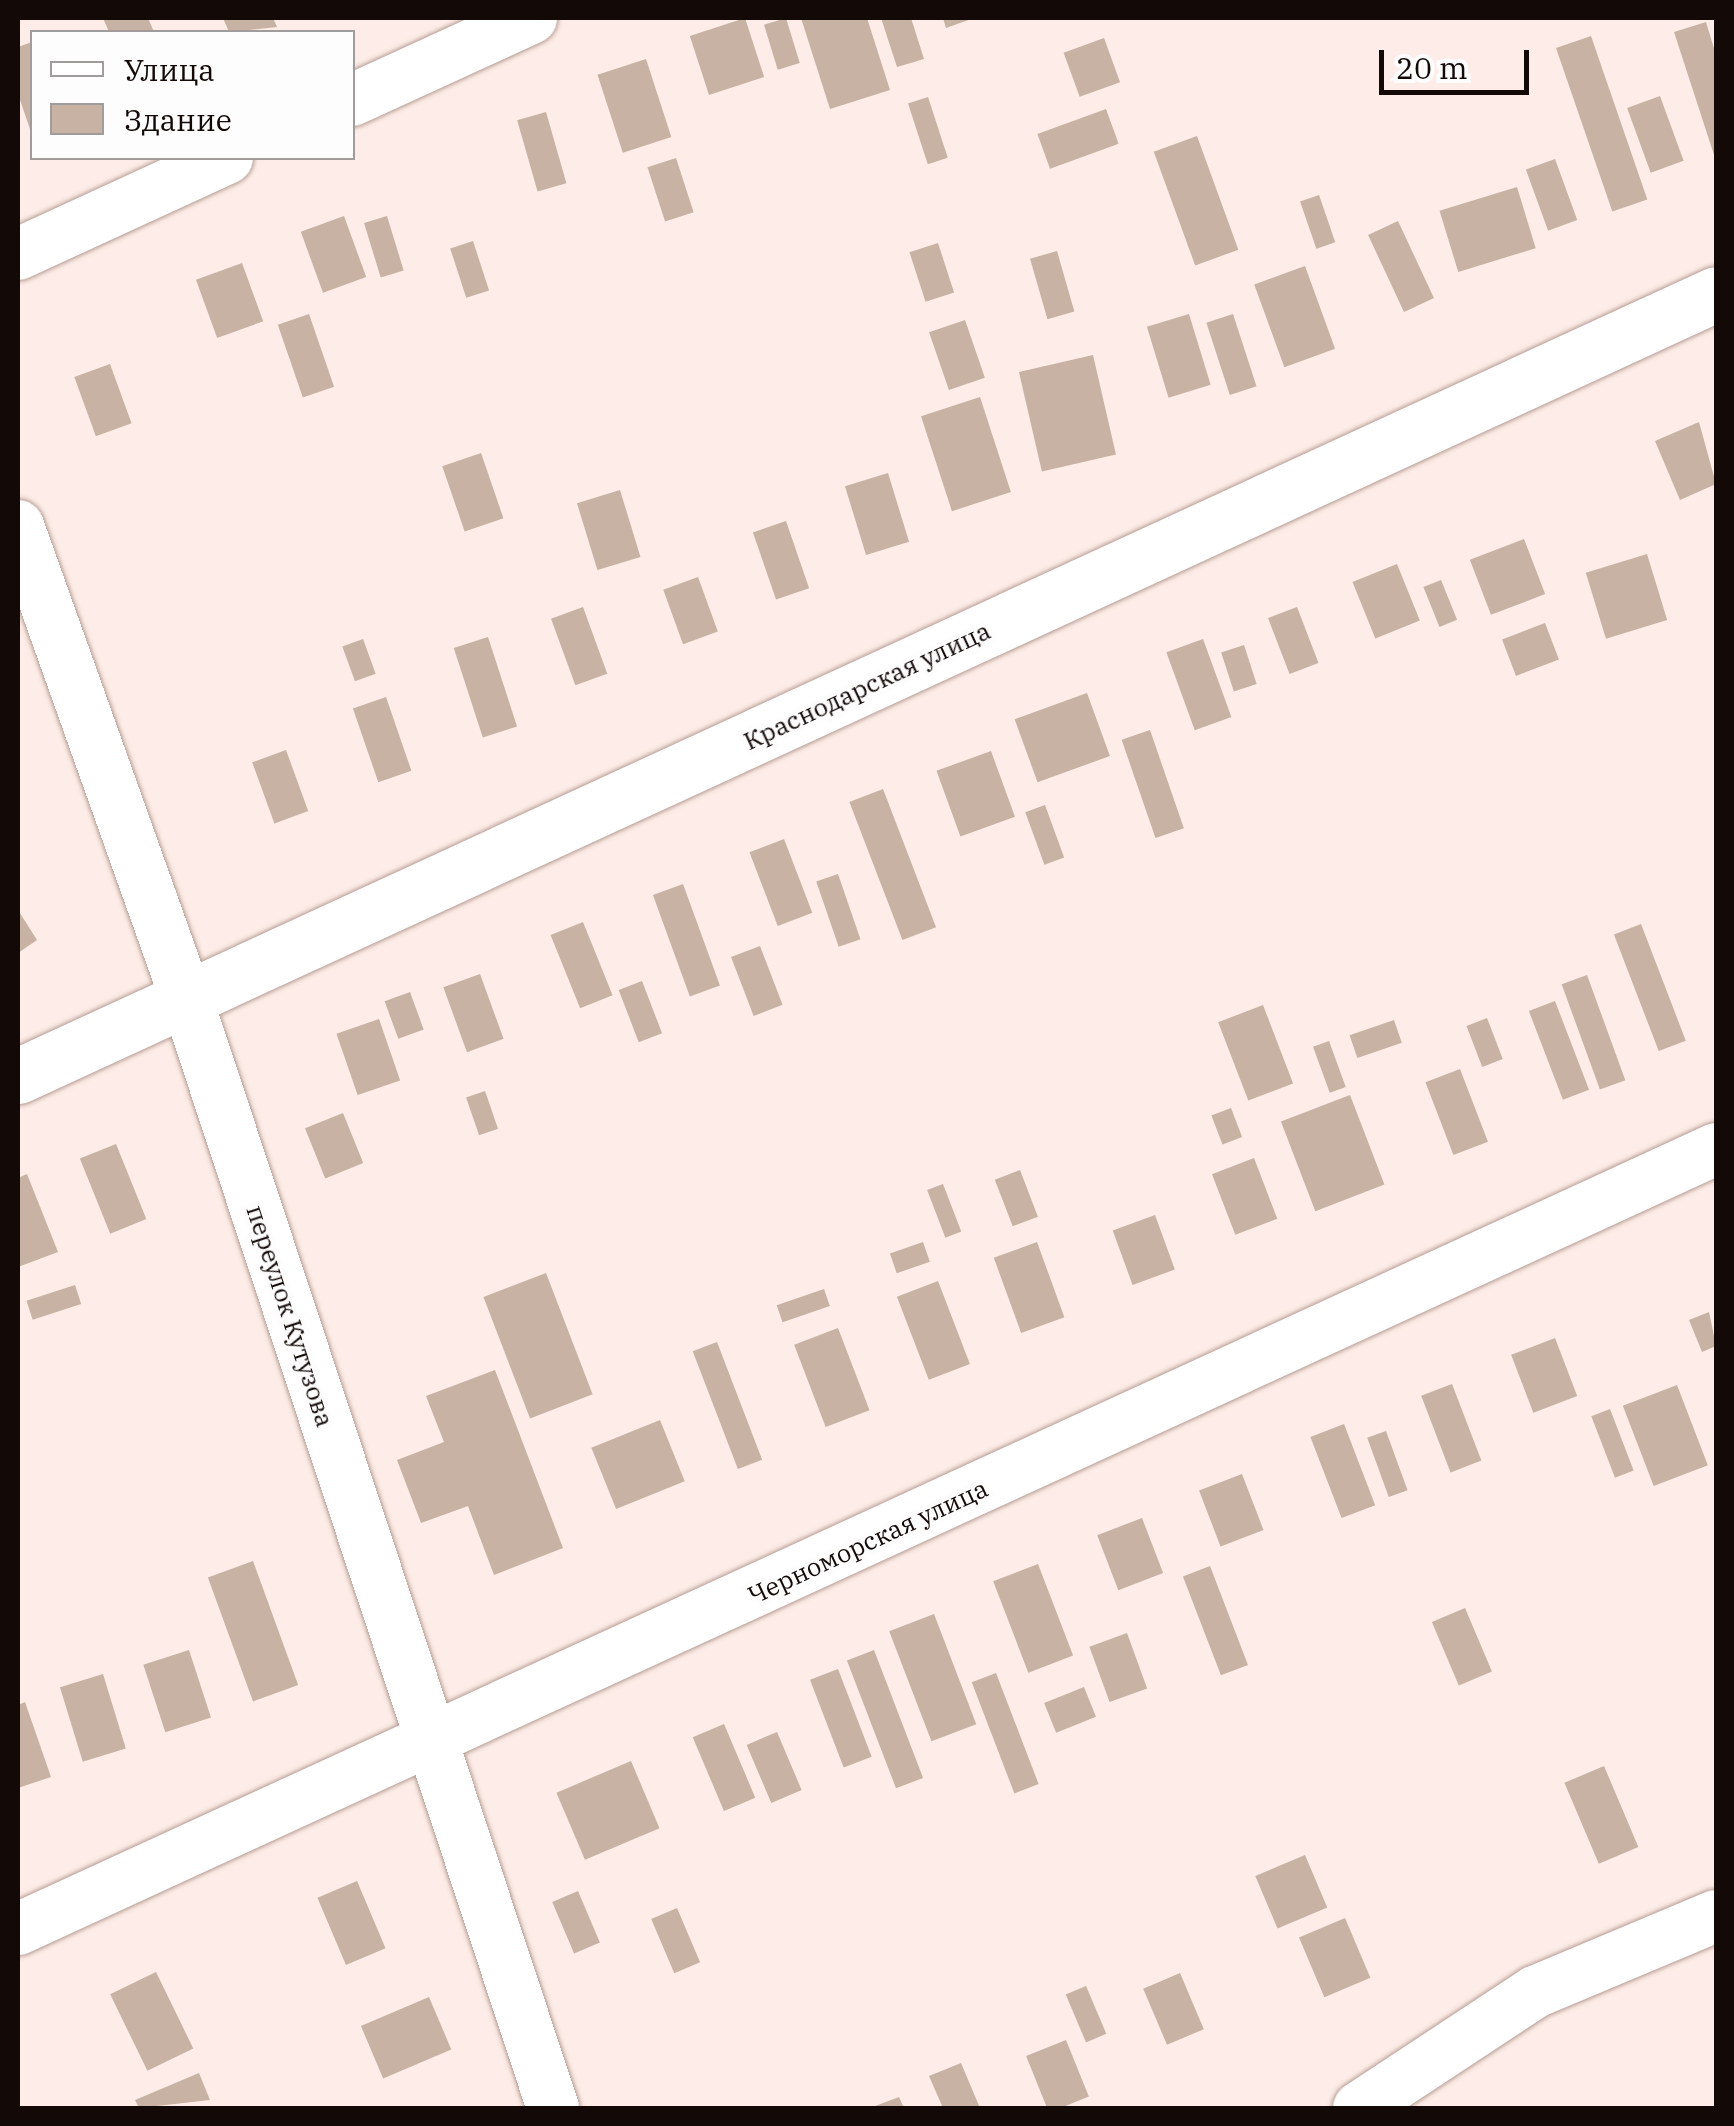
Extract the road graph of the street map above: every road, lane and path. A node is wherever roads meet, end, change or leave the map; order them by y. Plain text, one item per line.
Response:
1 (531, 18) edge
2 (355, 99) edge
3 (223, 160) edge
4 (18, 254) edge
5 (1716, 294) edge
6 (18, 526) edge
7 (187, 1000) junction
8 (18, 1076) edge
9 (1716, 1150) edge
10 (430, 1744) junction
11 (1716, 1916) edge
12 (18, 1929) edge
13 (553, 2108) edge
14 (1359, 2108) edge

1 - 2 street
3 - 4 street
5 - 7 street, Краснодарская улица
6 - 7 street, переулок Кутузова
7 - 8 street, Краснодарская улица
7 - 10 street, переулок Кутузова
9 - 10 street, Черноморская улица
10 - 12 street, Черноморская улица
10 - 13 street, переулок Кутузова
11 - 14 street

